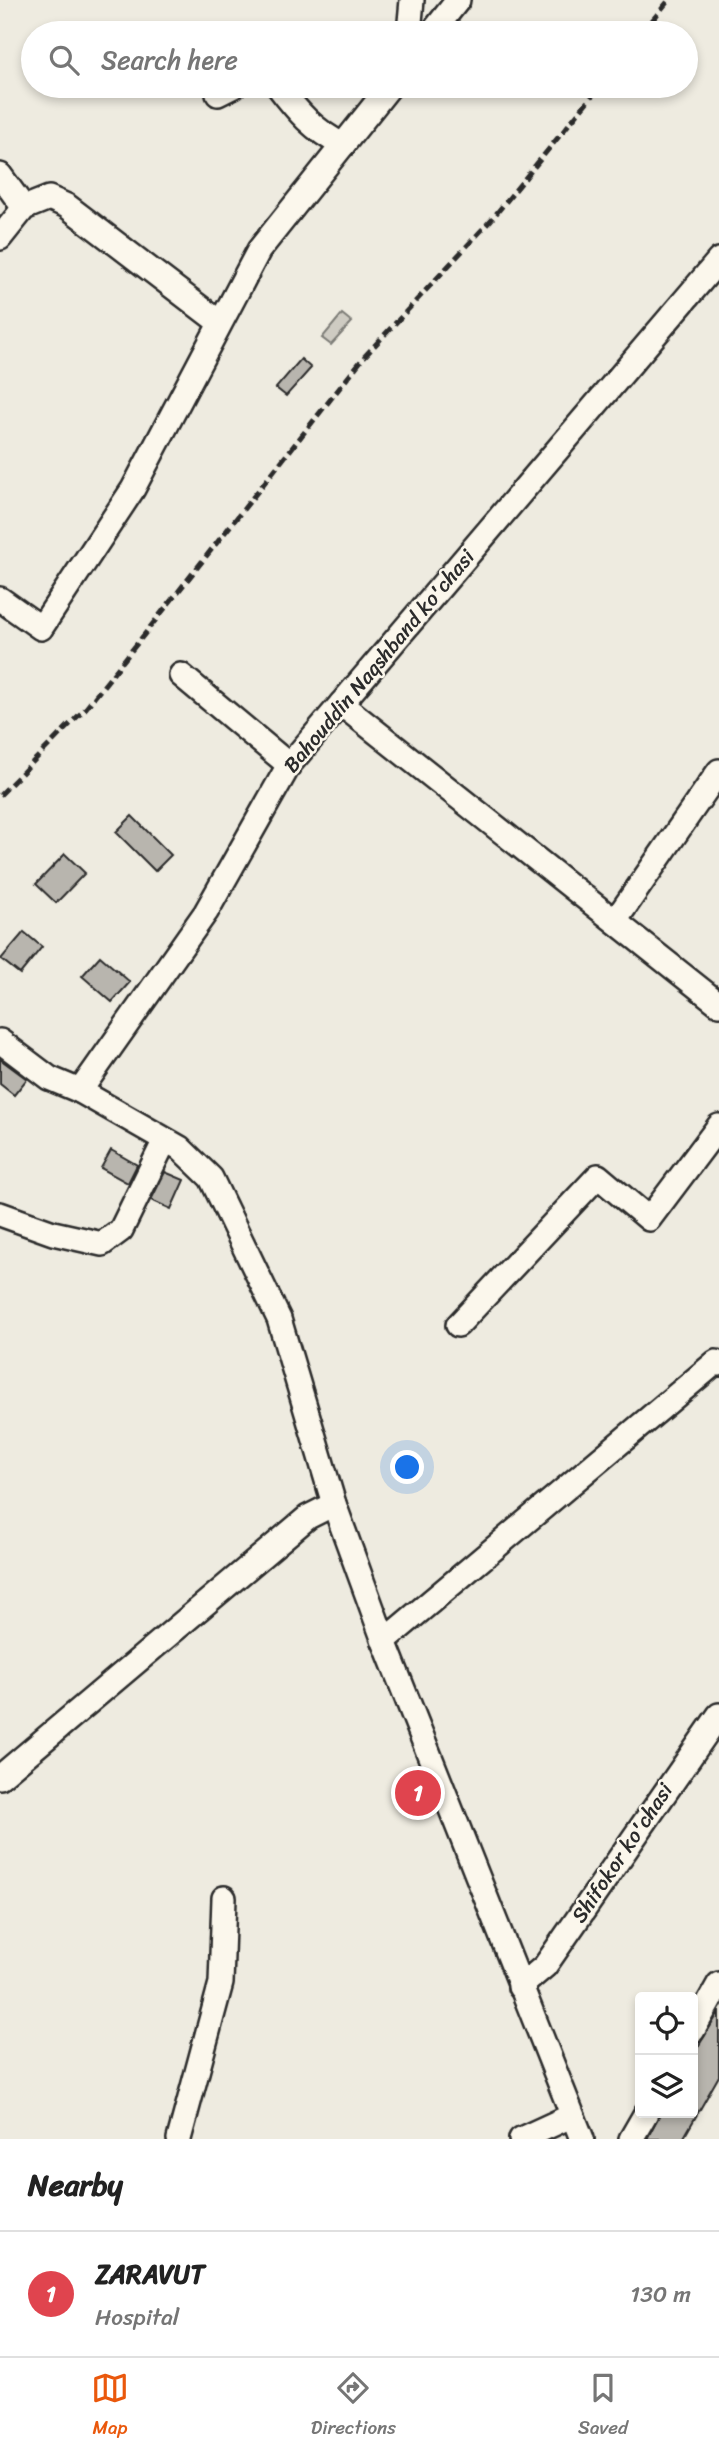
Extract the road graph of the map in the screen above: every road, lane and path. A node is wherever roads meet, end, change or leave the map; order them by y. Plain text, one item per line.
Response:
1 (412, 0) edge
2 (458, 0) edge
3 (410, 21) edge
4 (441, 21) edge
5 (288, 98) edge
6 (380, 98) edge
7 (343, 145) junction
8 (0, 174) edge
9 (24, 208) junction
10 (0, 238) edge
11 (719, 260) edge
12 (219, 322) junction
13 (0, 599) edge
14 (181, 675) dead end
15 (341, 704) junction
16 (289, 765) junction
17 (719, 771) edge
18 (615, 921) junction
19 (719, 1004) edge
20 (0, 1041) edge
21 (80, 1091) junction
22 (719, 1126) edge
23 (164, 1140) junction
24 (0, 1214) edge
25 (458, 1325) dead end
26 (719, 1364) edge
27 (334, 1504) junction
28 (384, 1641) junction
29 (719, 1715) edge
30 (0, 1777) edge
31 (224, 1898) dead end
32 (719, 1984) edge
33 (520, 1987) junction
34 (698, 2021) edge
35 (571, 2116) junction
36 (643, 2118) edge
37 (179, 2139) edge
38 (521, 2139) edge
39 (582, 2139) edge
40 (631, 2139) edge

1 - 3 street
2 - 4 street
5 - 7 street
6 - 7 street
7 - 12 street
8 - 9 street
9 - 10 street
9 - 12 street
11 - 15 street, Bahouddin Naqshband ko'chasi
12 - 13 street
14 - 16 street
15 - 16 street, Bahouddin Naqshband ko'chasi
15 - 18 street
16 - 21 street, Bahouddin Naqshband ko'chasi
17 - 18 street
18 - 19 street
20 - 21 street
21 - 23 street
22 - 25 street
23 - 24 street
23 - 27 street
26 - 28 street
27 - 28 street
27 - 30 street
28 - 33 street
29 - 33 street, Shifokor ko'chasi
31 - 37 street
32 - 34 street
33 - 35 street
35 - 38 street
35 - 39 street
36 - 40 street

